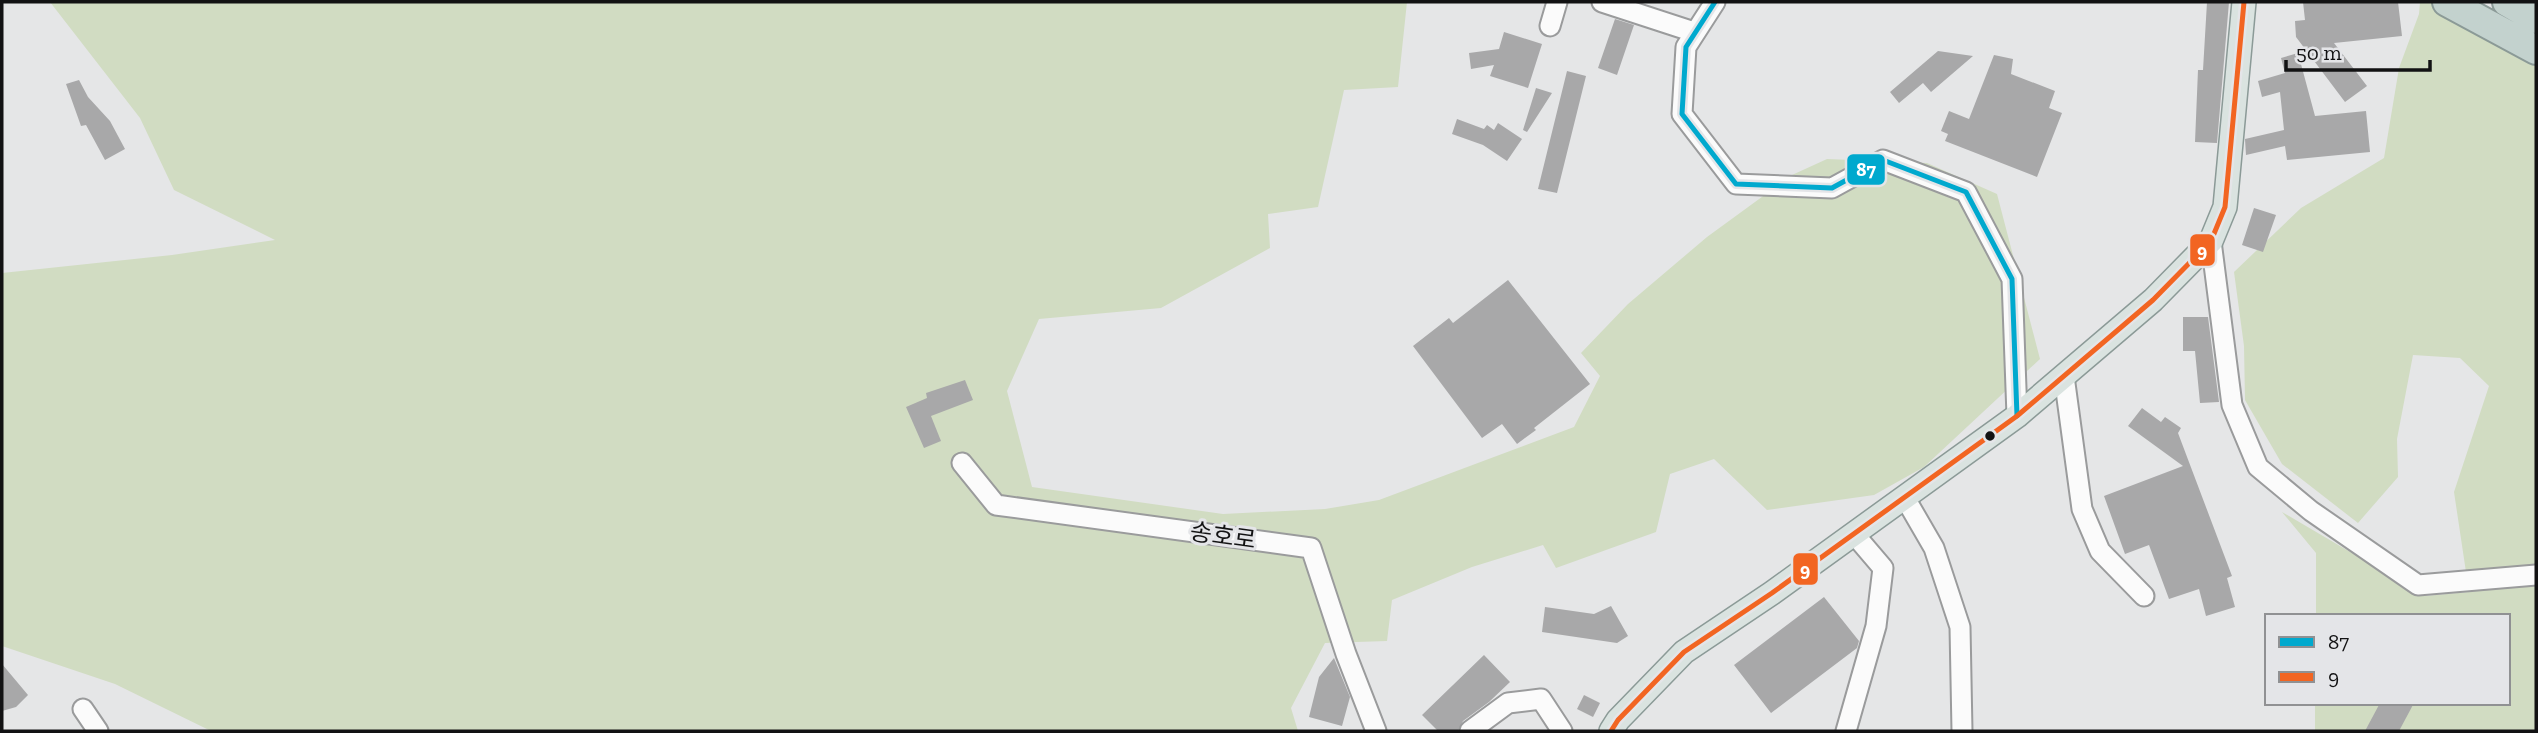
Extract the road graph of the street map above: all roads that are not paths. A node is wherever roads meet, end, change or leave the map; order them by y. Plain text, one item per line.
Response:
1 (1557, 2) edge
2 (1602, 2) edge
3 (1715, 2) edge
4 (2244, 2) edge
5 (2447, 2) edge
6 (2507, 2) edge
7 (2536, 19) edge
8 (1550, 26) dead end
9 (1694, 32) junction
10 (2536, 50) edge
11 (2211, 241) junction
12 (2064, 376) junction
13 (2017, 416) junction
14 (962, 463) dead end
15 (1905, 498) junction
16 (1854, 534) junction
17 (2536, 575) edge
18 (2144, 596) dead end
19 (83, 709) dead end
20 (98, 731) edge
21 (1376, 731) edge
22 (1470, 731) edge
23 (1562, 731) edge
24 (1611, 731) edge
25 (1846, 731) edge
26 (1962, 731) edge

1 - 8 street
2 - 9 street
3 - 9 street
4 - 11 main road
5 - 10 highway
6 - 7 highway
9 - 13 street
11 - 12 main road
11 - 17 street
12 - 13 main road
12 - 18 street
13 - 15 main road
14 - 21 street, 송호로
15 - 16 main road
15 - 26 street
16 - 24 main road
16 - 25 street
19 - 20 street
22 - 23 street

